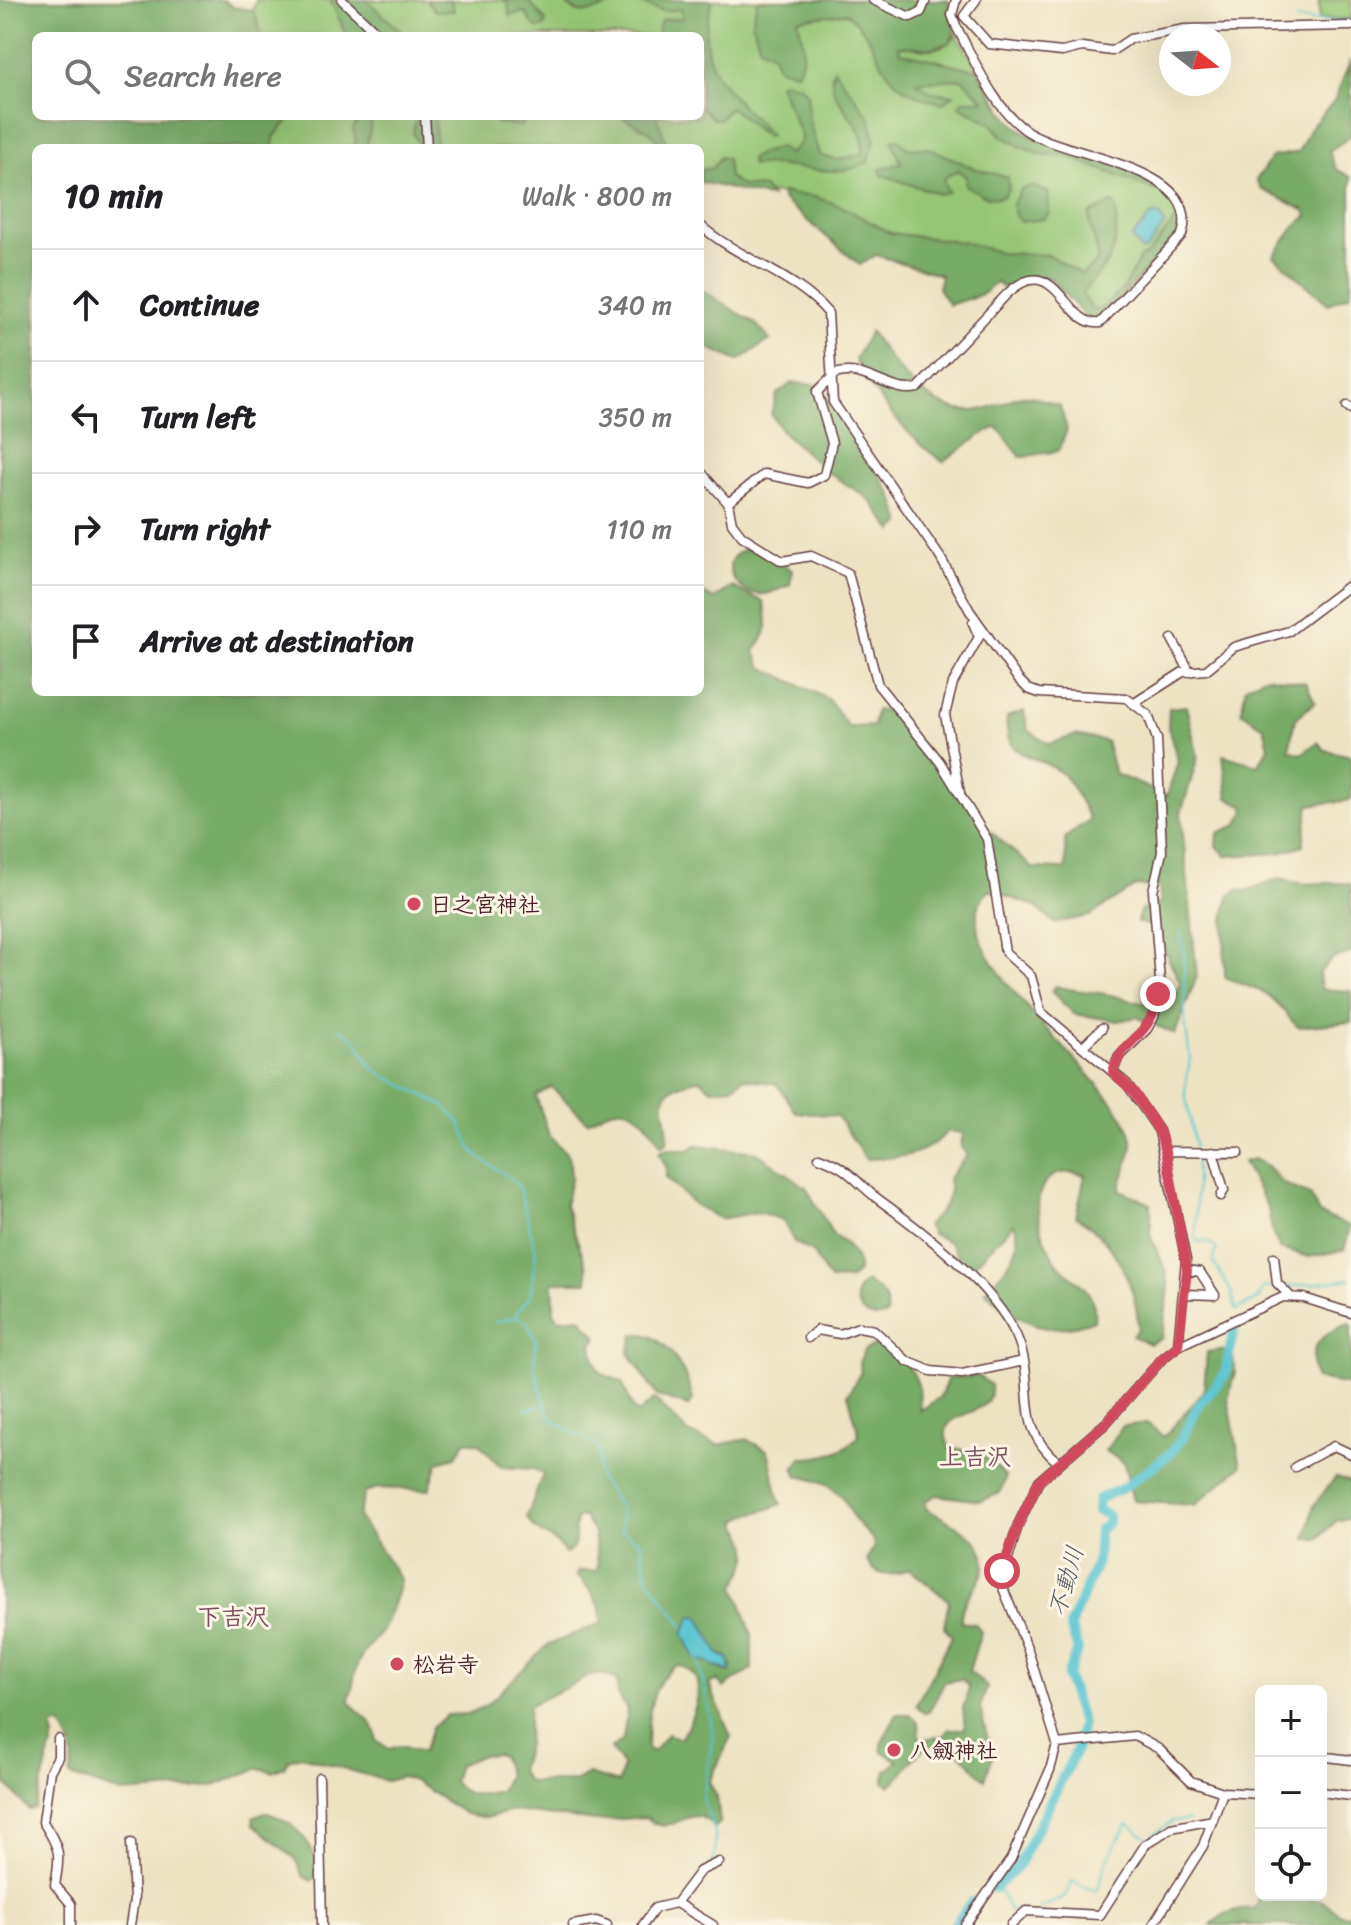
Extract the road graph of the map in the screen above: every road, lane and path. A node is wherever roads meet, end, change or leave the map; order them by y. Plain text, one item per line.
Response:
1 (342, 0) edge
2 (873, 0) edge
3 (926, 0) edge
4 (954, 0) edge
5 (976, 0) edge
6 (1351, 26) edge
7 (376, 32) edge
8 (425, 120) edge
9 (427, 144) edge
10 (704, 228) edge
11 (830, 377) junction
12 (704, 476) edge
13 (728, 503) junction
14 (1351, 584) edge
15 (970, 611) junction
16 (1172, 639) dead end
17 (1190, 672) junction
18 (1136, 702) junction
19 (961, 798) junction
20 (1102, 1028) dead end
21 (1084, 1045) junction
22 (1113, 1072) junction
23 (1166, 1151) junction
24 (1213, 1151) junction
25 (1238, 1152) dead end
26 (819, 1157) dead end
27 (1221, 1196) dead end
28 (1274, 1257) dead end
29 (1187, 1270) junction
30 (1184, 1294) junction
31 (1291, 1297) junction
32 (1351, 1313) edge
33 (808, 1338) dead end
34 (1178, 1346) junction
35 (1024, 1361) junction
36 (1351, 1454) edge
37 (1059, 1463) junction
38 (1295, 1467) dead end
39 (58, 1739) dead end
40 (1062, 1743) junction
41 (1327, 1757) dead end
42 (1351, 1760) edge
43 (319, 1778) dead end
44 (1223, 1792) junction
45 (1327, 1793) edge
46 (1255, 1794) edge
47 (1351, 1796) edge
48 (1213, 1820) junction
49 (131, 1843) dead end
50 (719, 1862) dead end
51 (676, 1903) junction
52 (71, 1925) edge
53 (130, 1925) edge
54 (322, 1925) edge
55 (573, 1925) edge
56 (607, 1925) edge
57 (643, 1925) edge
58 (713, 1925) edge
59 (965, 1925) edge
60 (1011, 1925) edge
61 (1153, 1925) edge

1 - 7 street
2 - 3 street
4 - 11 street
5 - 6 street
8 - 9 street
10 - 11 street
11 - 13 street
11 - 15 street
12 - 13 street
13 - 19 street
14 - 17 street
15 - 18 street
15 - 19 street
16 - 17 street
17 - 18 street
18 - 22 street
19 - 21 street
20 - 21 street
21 - 22 street
22 - 23 street
23 - 24 street
23 - 29 street
24 - 25 street
24 - 27 street
26 - 35 street
28 - 31 street
29 - 30 street
29 - 30 street
30 - 34 street
31 - 32 street
31 - 34 street
33 - 35 street
34 - 37 street
35 - 37 street
36 - 38 street
37 - 40 street
39 - 52 street
40 - 44 street
40 - 59 street
41 - 42 street
43 - 54 street
44 - 46 street
44 - 48 street
45 - 47 street
48 - 60 street
48 - 61 street
49 - 53 street
50 - 51 street
51 - 57 street
51 - 58 street
55 - 56 street

